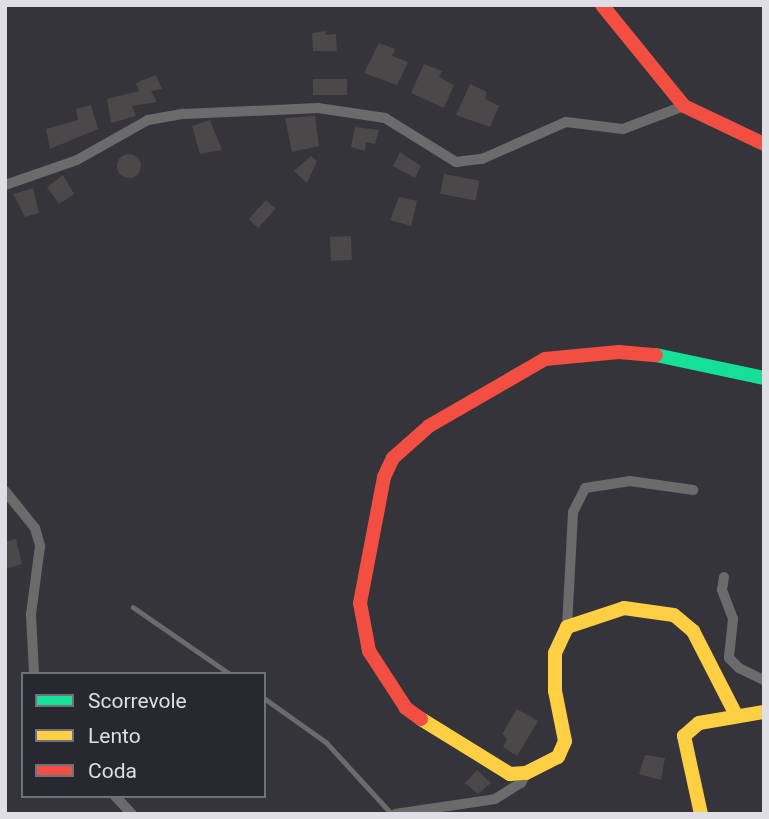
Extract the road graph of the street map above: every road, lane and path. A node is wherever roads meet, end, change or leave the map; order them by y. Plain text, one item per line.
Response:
1 (604, 6) edge
2 (684, 106) junction
3 (764, 144) edge
4 (5, 185) edge
5 (764, 378) edge
6 (693, 490) dead end
7 (5, 491) edge
8 (724, 576) dead end
9 (133, 607) dead end
10 (566, 627) junction
11 (34, 672) edge
12 (227, 672) edge
13 (764, 680) edge
14 (266, 699) edge
15 (764, 712) edge
16 (736, 715) junction
17 (526, 773) junction
18 (117, 798) edge
19 (132, 814) edge
20 (394, 814) edge
21 (701, 814) edge

1 - 2 street
2 - 3 street
2 - 4 street
5 - 17 street
6 - 10 street
7 - 11 street
8 - 13 street
9 - 12 lane
10 - 16 street
10 - 17 street
14 - 20 lane
15 - 16 street
16 - 21 street
17 - 20 street
18 - 19 street

